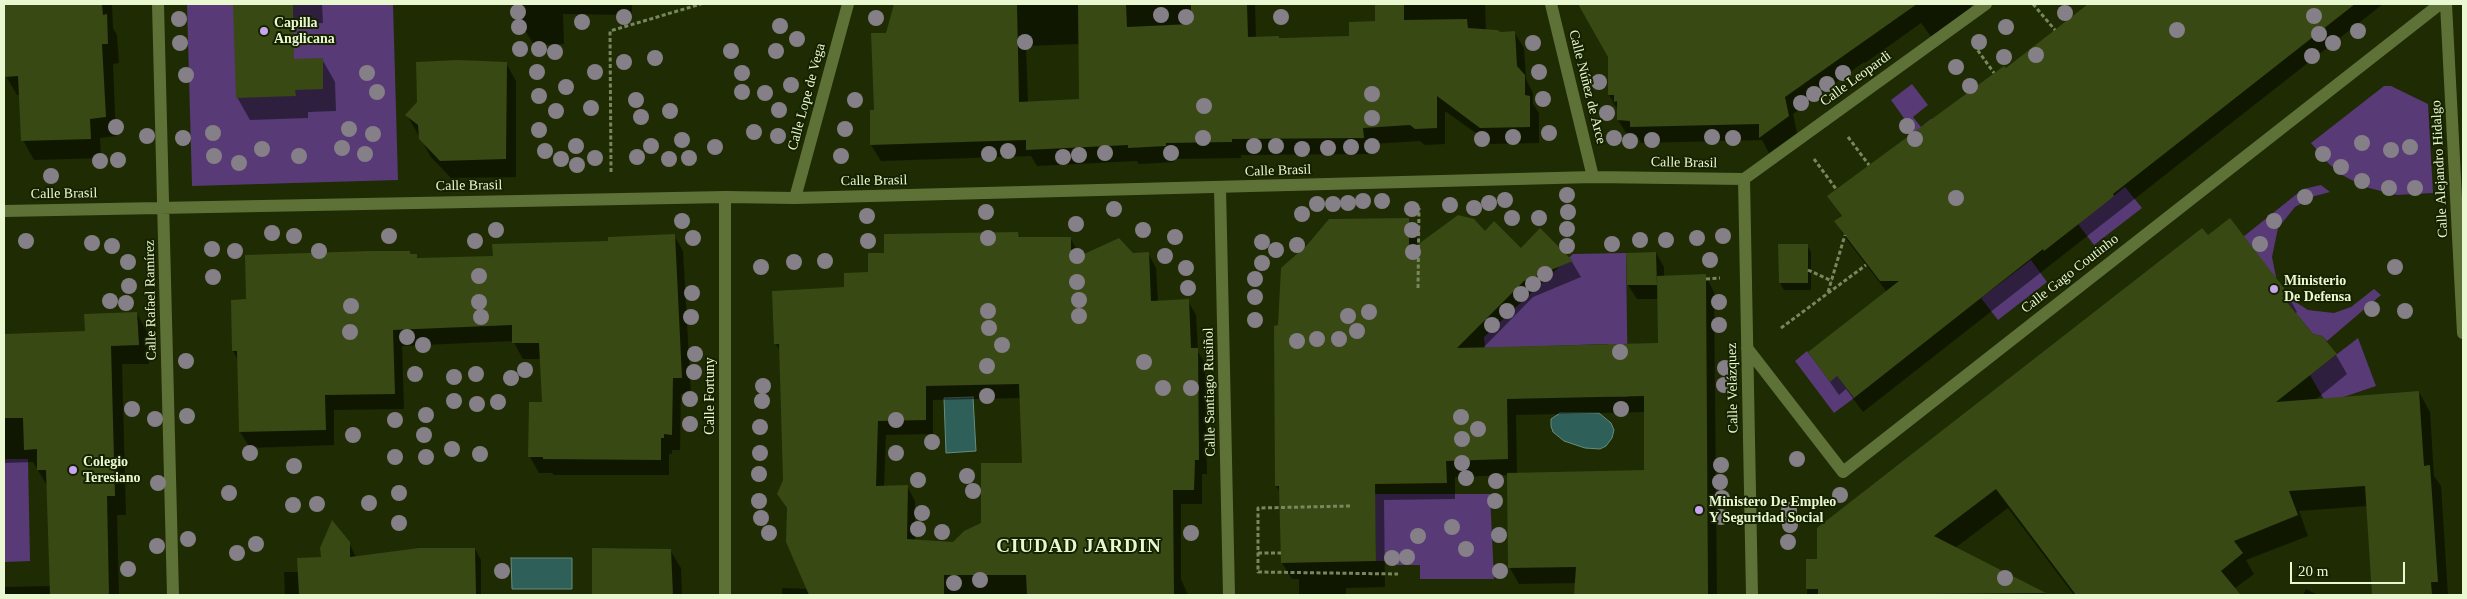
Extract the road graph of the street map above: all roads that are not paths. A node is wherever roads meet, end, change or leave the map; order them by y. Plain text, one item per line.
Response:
1 (158, 4) edge
2 (848, 4) edge
3 (1551, 4) edge
4 (1986, 4) edge
5 (2440, 4) edge
6 (2446, 4) edge
7 (1593, 177) junction
8 (1744, 179) junction
9 (1220, 188) junction
10 (725, 197) junction
11 (795, 198) junction
12 (164, 207) junction
13 (4, 211) edge
14 (2463, 334) edge
15 (1747, 348) junction
16 (172, 595) edge
17 (725, 595) edge
18 (1229, 595) edge
19 (1752, 595) edge

1 - 12 street, Calle Rafael Ramírez
2 - 11 street, Calle Lope de Vega
3 - 7 street, Calle Núñez de Arce
4 - 8 street, Calle Leopardi
5 - 15 street, Calle Gago Coutinho
6 - 14 street, Calle Alejandro Hidalgo
7 - 8 street, Calle Brasil
7 - 9 street, Calle Brasil
8 - 15 street, Calle Velázquez
9 - 11 street, Calle Brasil
9 - 18 street, Calle Santiago Rusiñol
10 - 11 street, Calle Brasil
10 - 12 street, Calle Brasil
10 - 17 street, Calle Fortuny
12 - 13 street, Calle Brasil
12 - 16 street, Calle Rafael Ramírez
15 - 19 street, Calle Velázquez

